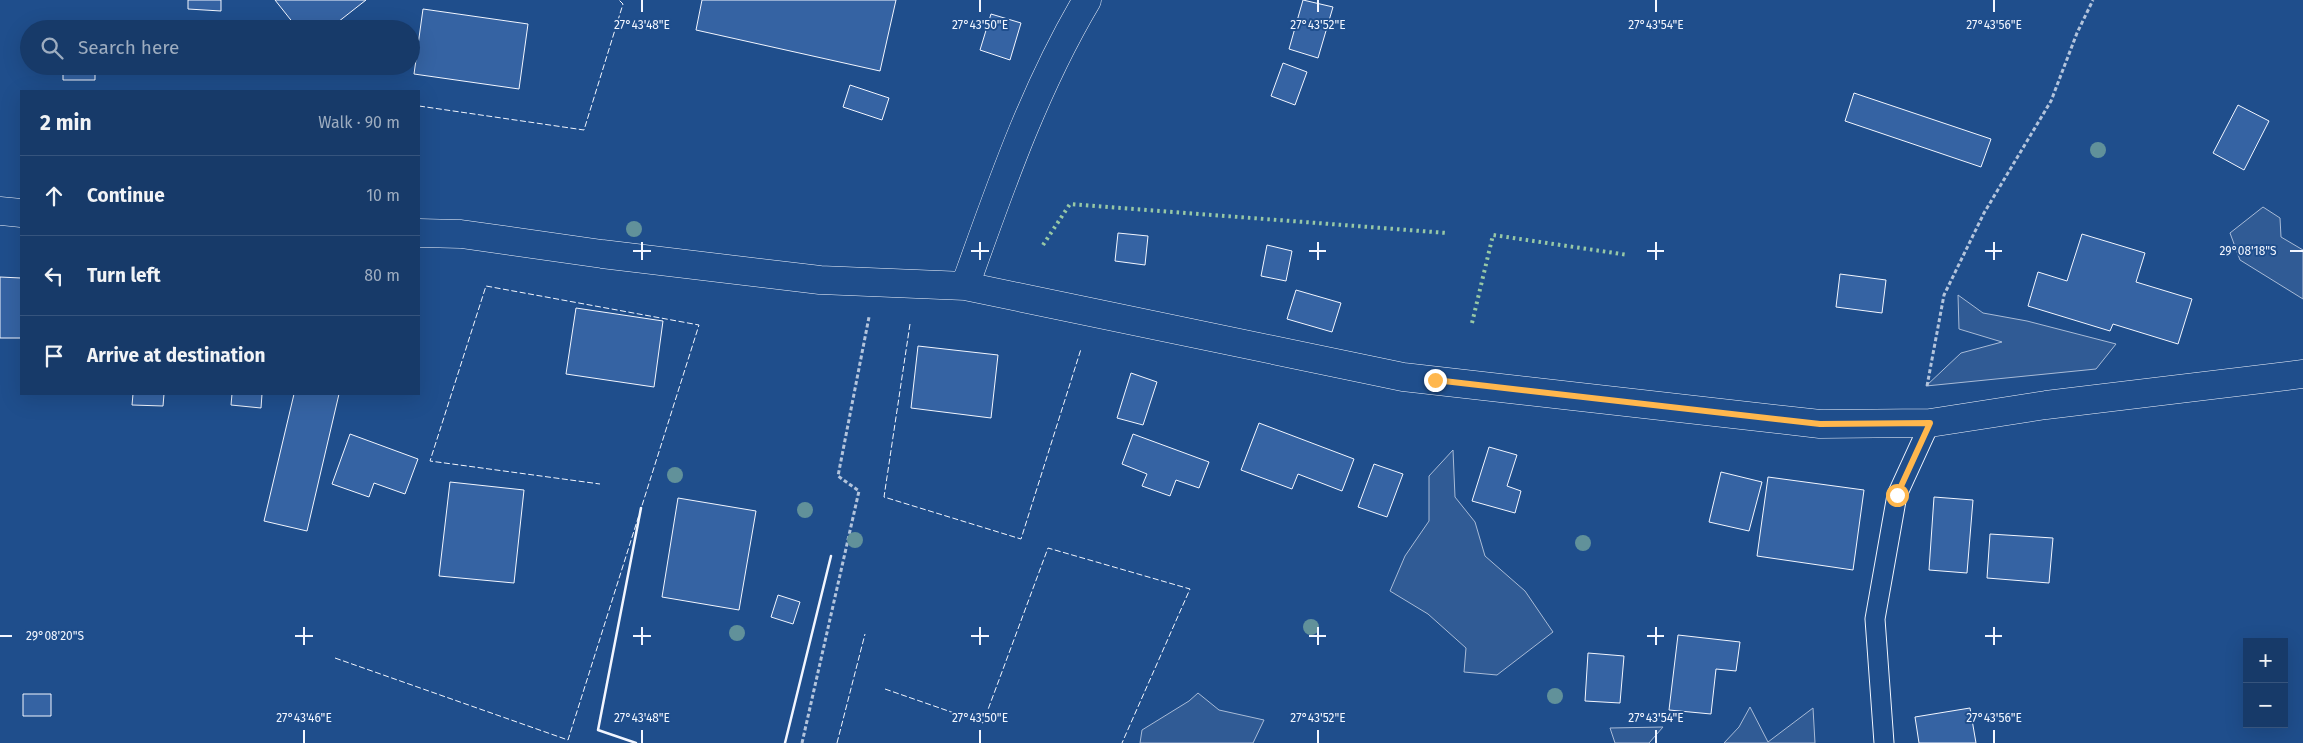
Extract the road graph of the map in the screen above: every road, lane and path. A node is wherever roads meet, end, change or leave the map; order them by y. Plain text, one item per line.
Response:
1 (1087, 0) edge
2 (2094, 0) edge
3 (0, 211) edge
4 (20, 213) edge
5 (420, 233) edge
6 (876, 282) junction
7 (965, 286) junction
8 (2303, 374) edge
9 (1930, 423) junction
10 (802, 743) edge
11 (1884, 743) edge

1 - 7 street
2 - 9 path
3 - 4 street
5 - 6 street
6 - 7 street
6 - 10 path
7 - 9 street
8 - 9 street
9 - 11 lane

